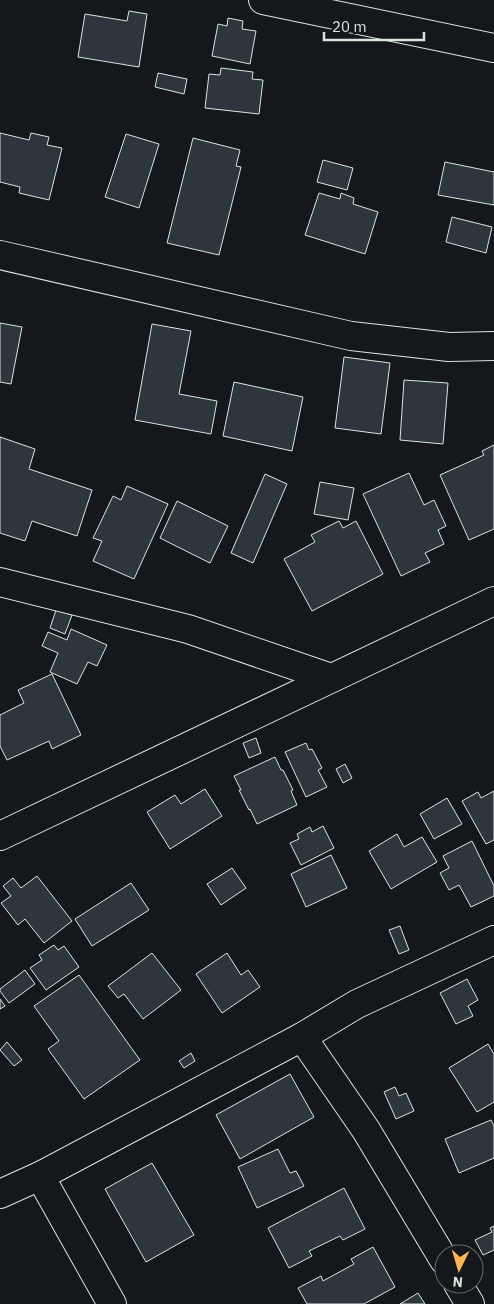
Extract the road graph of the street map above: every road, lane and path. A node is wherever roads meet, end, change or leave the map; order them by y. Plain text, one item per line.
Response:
1 (263, 0) edge
2 (494, 48) edge
3 (0, 255) edge
4 (494, 346) edge
5 (0, 582) edge
6 (494, 601) edge
7 (331, 678) junction
8 (0, 836) edge
9 (494, 940) edge
10 (302, 1037) junction
11 (40, 1176) junction
12 (0, 1194) edge
13 (434, 1244) edge
14 (112, 1304) edge

1 - 2 street
3 - 4 street
5 - 7 street
6 - 7 street
7 - 8 street
9 - 10 street
10 - 11 street
10 - 13 street
11 - 12 street
11 - 14 street

